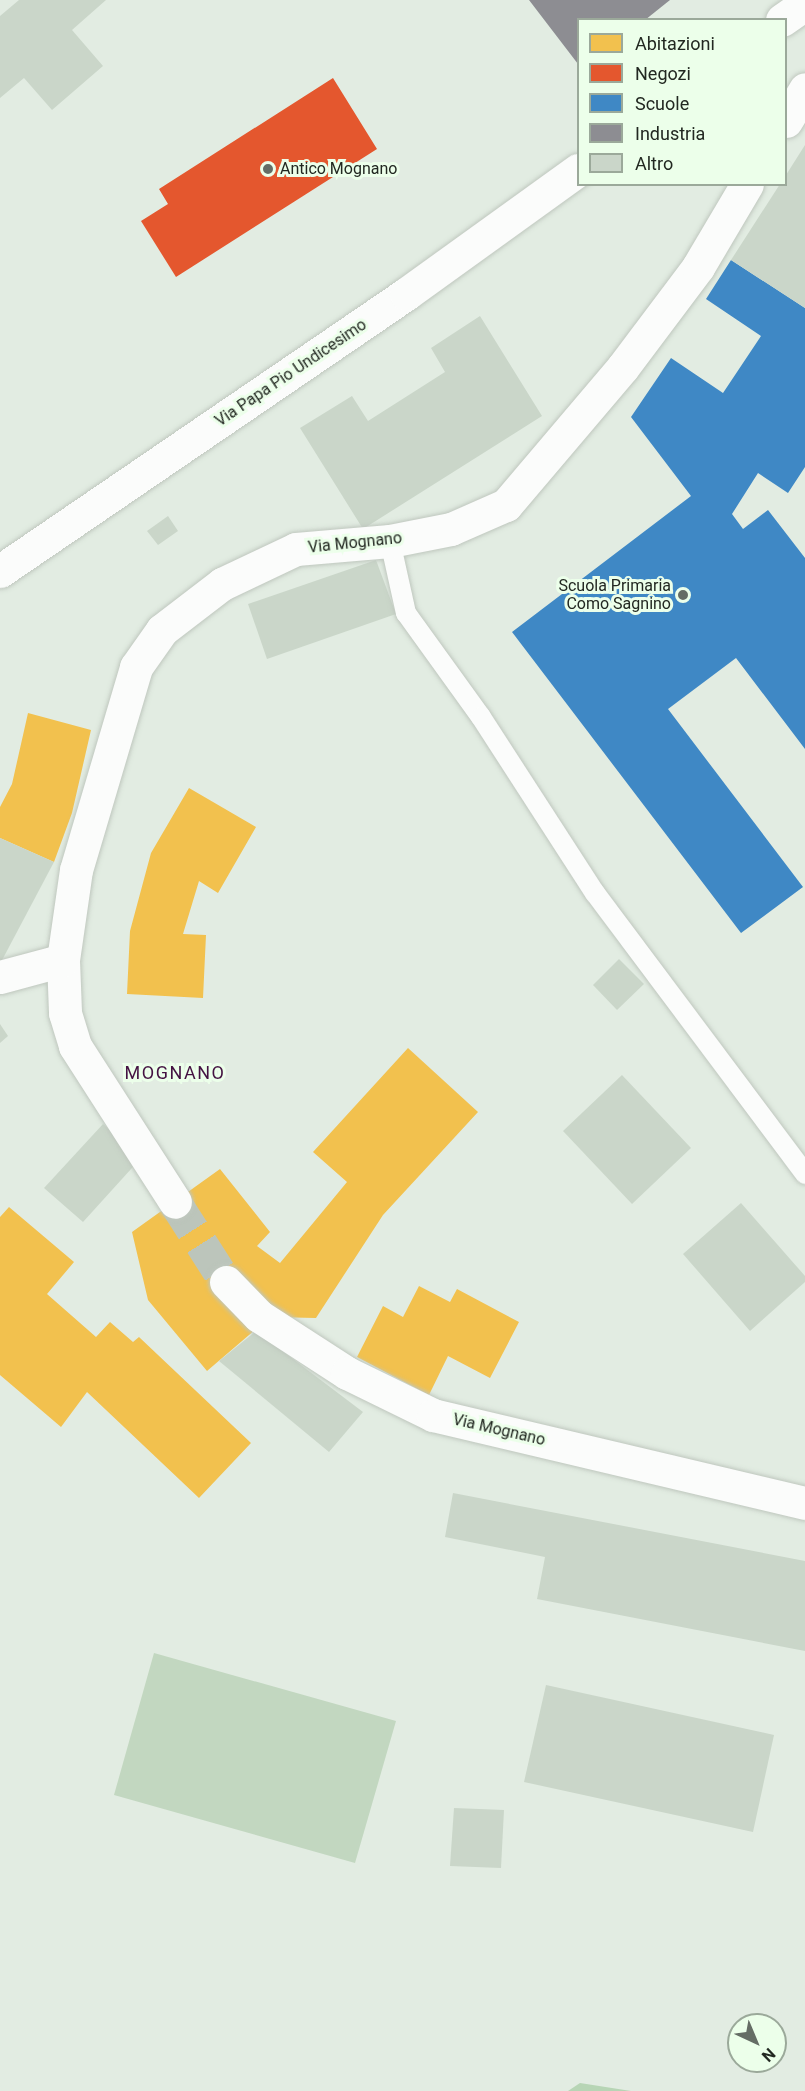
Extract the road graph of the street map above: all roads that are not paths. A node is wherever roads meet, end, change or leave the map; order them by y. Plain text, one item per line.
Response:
1 (805, 4) edge
2 (785, 18) edge
3 (805, 89) edge
4 (787, 119) edge
5 (577, 171) edge
6 (746, 186) edge
7 (390, 541) junction
8 (0, 571) edge
9 (63, 960) junction
10 (0, 977) edge
11 (805, 1174) edge
12 (175, 1202) tunnel mouth
13 (226, 1282) tunnel mouth
14 (805, 1503) edge

1 - 2 street
3 - 4 street
5 - 8 street, Via Papa Pio Undicesimo
6 - 7 street, Via Mognano
7 - 9 street, Via Mognano
7 - 11 lane
9 - 10 street
9 - 12 street, Via Mognano
13 - 14 street, Via Mognano

